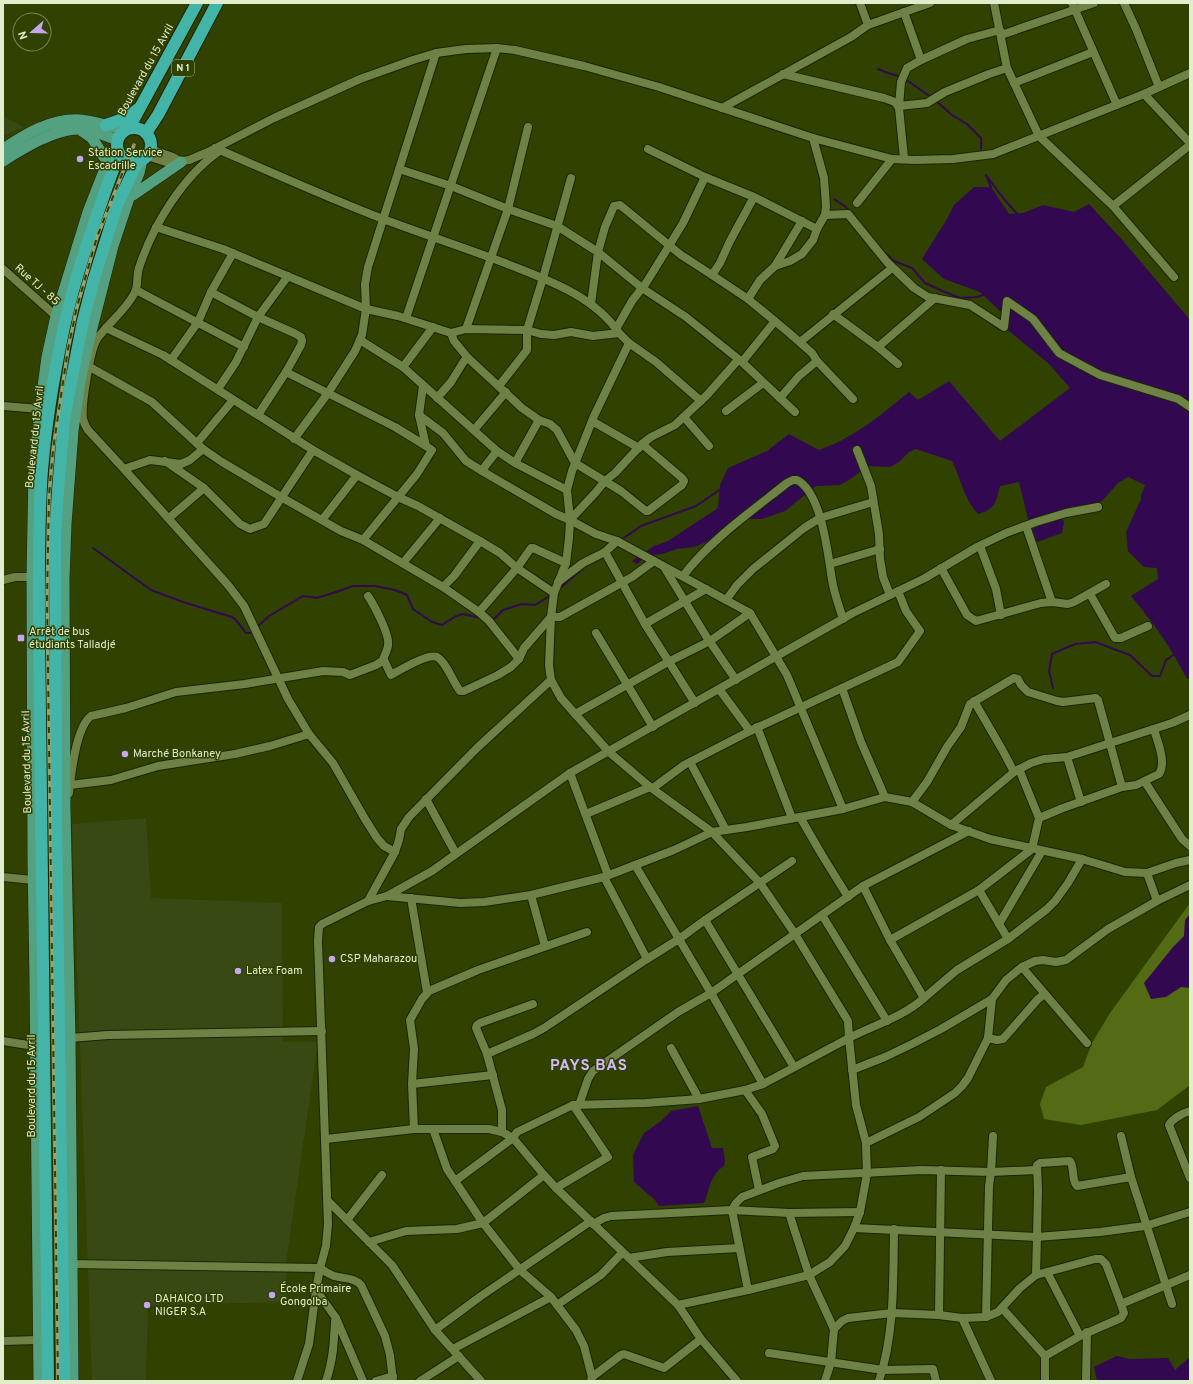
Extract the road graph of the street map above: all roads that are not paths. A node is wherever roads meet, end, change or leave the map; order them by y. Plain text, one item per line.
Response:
1 (197, 3) edge
2 (217, 3) edge
3 (860, 3) edge
4 (930, 3) edge
5 (994, 3) edge
6 (1094, 3) edge
7 (1124, 3) edge
8 (1074, 7) edge
9 (904, 12) junction
10 (868, 25) junction
11 (1001, 32) junction
12 (497, 48) junction
13 (1093, 52) junction
14 (436, 53) junction
15 (922, 60) junction
16 (1007, 68) junction
17 (1190, 73) edge
18 (783, 74) junction
19 (1014, 83) junction
20 (1159, 87) junction
21 (1144, 94) junction
22 (1117, 105) junction
23 (142, 106) junction
24 (898, 106) junction
25 (722, 108) junction
26 (106, 125) junction
27 (528, 127) dead end
28 (80, 129) junction
29 (127, 129) junction
30 (146, 133) junction
31 (1039, 136) junction
32 (814, 138) junction
33 (1190, 144) edge
34 (117, 147) junction
35 (3, 149) edge
36 (218, 149) junction
37 (648, 149) dead end
38 (104, 157) junction
39 (145, 157) junction
40 (904, 158) junction
41 (892, 159) junction
42 (3, 161) edge
43 (182, 162) junction
44 (399, 169) junction
45 (104, 172) junction
46 (705, 177) junction
47 (571, 178) dead end
48 (451, 186) junction
49 (131, 197) junction
50 (754, 197) junction
51 (857, 203) dead end
52 (1114, 206) junction
53 (508, 209) junction
54 (825, 215) junction
55 (382, 219) junction
56 (802, 221) junction
57 (557, 226) junction
58 (156, 227) junction
59 (817, 229) junction
60 (433, 237) junction
61 (669, 246) junction
62 (598, 252) junction
63 (233, 253) junction
64 (491, 258) junction
65 (775, 266) junction
66 (892, 268) junction
67 (3, 269) edge
68 (712, 275) junction
69 (288, 276) junction
70 (1174, 277) dead end
71 (543, 278) junction
72 (642, 288) junction
73 (136, 290) junction
74 (210, 292) junction
75 (935, 298) junction
76 (748, 299) junction
77 (592, 304) junction
78 (366, 309) junction
79 (833, 314) junction
80 (56, 316) junction
81 (258, 317) junction
82 (406, 318) junction
83 (775, 321) junction
84 (198, 322) junction
85 (433, 327) junction
86 (106, 328) junction
87 (466, 328) junction
88 (527, 330) junction
89 (618, 331) junction
90 (451, 333) junction
91 (360, 340) junction
92 (800, 342) junction
93 (629, 343) junction
94 (244, 347) junction
95 (878, 347) junction
96 (468, 358) junction
97 (171, 360) junction
98 (740, 361) junction
99 (816, 361) junction
100 (898, 364) dead end
101 (88, 366) junction
102 (403, 367) junction
103 (286, 372) junction
104 (763, 383) junction
105 (423, 386) junction
106 (499, 386) junction
107 (218, 389) junction
108 (506, 392) junction
109 (328, 393) junction
110 (437, 398) junction
111 (780, 398) junction
112 (853, 399) dead end
113 (233, 400) junction
114 (701, 401) junction
115 (3, 406) edge
116 (1190, 407) edge
117 (40, 409) junction
118 (726, 412) dead end
119 (795, 412) dead end
120 (258, 415) junction
121 (419, 415) junction
122 (684, 417) junction
123 (539, 420) junction
124 (592, 420) junction
125 (474, 430) junction
126 (294, 439) junction
127 (200, 446) junction
128 (426, 446) junction
129 (640, 446) junction
130 (709, 446) dead end
131 (313, 450) junction
132 (857, 450) dead end
133 (497, 451) junction
134 (165, 461) junction
135 (515, 463) junction
136 (575, 463) junction
137 (124, 469) junction
138 (482, 471) junction
139 (357, 475) junction
140 (605, 481) junction
141 (204, 488) junction
142 (567, 490) junction
143 (281, 497) junction
144 (398, 497) junction
145 (873, 502) junction
146 (1098, 507) dead end
147 (168, 518) junction
148 (440, 518) junction
149 (820, 518) junction
150 (322, 520) junction
151 (570, 520) junction
152 (1026, 526) junction
153 (363, 540) junction
154 (617, 540) junction
155 (480, 541) junction
156 (980, 546) junction
157 (880, 549) junction
158 (605, 552) junction
159 (654, 561) junction
160 (403, 562) junction
161 (566, 563) junction
162 (830, 564) junction
163 (664, 566) junction
164 (517, 568) junction
165 (941, 568) junction
166 (683, 576) junction
167 (32, 577) junction
168 (3, 580) edge
169 (622, 582) junction
170 (558, 583) junction
171 (1106, 584) dead end
172 (443, 587) junction
173 (706, 588) junction
174 (898, 591) junction
175 (554, 593) junction
176 (1090, 594) junction
177 (890, 595) junction
178 (368, 596) dead end
179 (726, 600) junction
180 (685, 601) junction
181 (1052, 602) junction
182 (479, 612) junction
183 (750, 613) junction
184 (1001, 615) junction
185 (551, 617) junction
186 (842, 619) junction
187 (645, 624) junction
188 (1148, 626) dead end
189 (596, 633) dead end
190 (710, 641) junction
191 (777, 656) junction
192 (519, 659) junction
193 (382, 660) junction
194 (668, 662) junction
195 (278, 680) junction
196 (551, 680) junction
197 (736, 680) junction
198 (626, 685) junction
199 (842, 688) junction
200 (718, 689) junction
201 (974, 701) junction
202 (695, 703) junction
203 (800, 707) junction
204 (575, 714) junction
205 (1190, 716) edge
206 (653, 727) junction
207 (753, 729) junction
208 (1154, 729) junction
209 (309, 734) junction
210 (1111, 742) junction
211 (609, 752) junction
212 (1067, 757) junction
213 (690, 762) junction
214 (1016, 771) junction
215 (570, 774) junction
216 (1144, 782) junction
217 (70, 785) junction
218 (1122, 787) junction
219 (651, 788) junction
220 (885, 797) junction
221 (426, 799) junction
222 (912, 802) junction
223 (1081, 802) junction
224 (66, 809) junction
225 (843, 809) junction
226 (586, 814) junction
227 (796, 818) junction
228 (1039, 818) junction
229 (951, 825) junction
230 (726, 830) junction
231 (969, 831) junction
232 (712, 832) junction
233 (1190, 846) edge
234 (1032, 848) junction
235 (1042, 851) junction
236 (395, 852) junction
237 (456, 854) junction
238 (1082, 859) junction
239 (1190, 860) edge
240 (792, 861) dead end
241 (635, 865) junction
242 (1147, 874) junction
243 (606, 876) junction
244 (3, 877) edge
245 (33, 880) junction
246 (760, 883) junction
247 (1190, 885) edge
248 (863, 886) junction
249 (979, 890) junction
250 (531, 895) junction
251 (387, 896) junction
252 (848, 897) junction
253 (411, 898) junction
254 (368, 901) junction
255 (1157, 901) junction
256 (822, 915) junction
257 (705, 920) junction
258 (999, 924) junction
259 (588, 932) dead end
260 (795, 934) junction
261 (1008, 939) junction
262 (679, 940) junction
263 (890, 940) junction
264 (545, 946) junction
265 (646, 959) junction
266 (1022, 967) junction
267 (738, 973) junction
268 (427, 992) junction
269 (711, 993) junction
270 (1045, 994) junction
271 (924, 998) junction
272 (992, 999) junction
273 (532, 1004) dead end
274 (887, 1021) junction
275 (322, 1031) junction
276 (70, 1038) junction
277 (849, 1038) junction
278 (988, 1038) junction
279 (3, 1041) edge
280 (1087, 1043) dead end
281 (35, 1045) junction
282 (671, 1048) dead end
283 (487, 1054) junction
284 (794, 1067) junction
285 (852, 1070) junction
286 (493, 1075) junction
287 (412, 1084) junction
288 (763, 1084) junction
289 (745, 1090) junction
290 (699, 1099) junction
291 (576, 1105) junction
292 (1190, 1111) edge
293 (414, 1129) junction
294 (433, 1129) junction
295 (502, 1132) junction
296 (992, 1136) dead end
297 (1121, 1136) dead end
298 (513, 1138) junction
299 (326, 1139) junction
300 (866, 1143) junction
301 (1188, 1164) edge
302 (941, 1170) junction
303 (1037, 1170) junction
304 (991, 1172) junction
305 (867, 1174) junction
306 (382, 1175) dead end
307 (544, 1175) junction
308 (1131, 1177) junction
309 (1190, 1178) edge
310 (455, 1181) junction
311 (556, 1188) junction
312 (759, 1190) junction
313 (328, 1201) junction
314 (732, 1210) junction
315 (860, 1212) junction
316 (1190, 1212) edge
317 (789, 1213) junction
318 (347, 1220) junction
319 (483, 1222) junction
320 (592, 1222) junction
321 (1146, 1226) junction
322 (854, 1228) junction
323 (894, 1229) junction
324 (940, 1232) junction
325 (988, 1234) junction
326 (1038, 1237) junction
327 (369, 1242) junction
328 (739, 1248) junction
329 (625, 1255) junction
330 (72, 1264) junction
331 (320, 1268) junction
332 (520, 1270) junction
333 (1047, 1272) junction
334 (809, 1275) junction
335 (1036, 1275) junction
336 (1190, 1275) edge
337 (1166, 1286) junction
338 (316, 1290) junction
339 (748, 1290) junction
340 (550, 1298) junction
341 (1121, 1304) junction
342 (1172, 1304) dead end
343 (557, 1305) junction
344 (678, 1305) junction
345 (1002, 1308) junction
346 (892, 1313) junction
347 (939, 1315) junction
348 (986, 1317) junction
349 (336, 1318) junction
350 (962, 1318) junction
351 (834, 1329) junction
352 (435, 1330) junction
353 (1084, 1334) junction
354 (701, 1339) junction
355 (39, 1340) junction
356 (3, 1341) edge
357 (456, 1352) junction
358 (769, 1353) dead end
359 (1045, 1356) junction
360 (831, 1362) junction
361 (883, 1370) junction
362 (393, 1378) edge
363 (592, 1379) edge
364 (478, 1380) edge
365 (39, 1381) edge
366 (48, 1381) edge
367 (64, 1381) edge
368 (73, 1381) edge
369 (297, 1381) edge
370 (326, 1381) edge
371 (363, 1381) edge
372 (376, 1381) edge
373 (420, 1381) edge
374 (737, 1381) edge
375 (825, 1381) edge
376 (879, 1381) edge
377 (936, 1381) edge
378 (991, 1381) edge
379 (1046, 1381) edge
380 (1086, 1381) edge

1 - 23 highway, Boulevard du 15 Avril / N 1
2 - 30 highway, N 1
3 - 10 street
4 - 9 street
5 - 11 street
6 - 8 street
7 - 20 street
8 - 11 street
8 - 13 street
9 - 10 street
9 - 15 street
10 - 18 street
11 - 15 street
11 - 16 street
12 - 14 street
12 - 25 street
12 - 48 street
13 - 19 street
13 - 22 street
14 - 36 street
14 - 44 street
15 - 24 street
16 - 19 street
16 - 24 street
17 - 20 street
18 - 24 street
18 - 25 street
19 - 31 street
20 - 21 street
21 - 22 street
21 - 33 street
22 - 31 street
23 - 26 highway
23 - 29 highway, Boulevard du 15 Avril / N 1
24 - 40 street
25 - 32 street
26 - 29 main road
26 - 35 main road
27 - 53 street
28 - 34 main road
28 - 38 main road
28 - 42 main road
29 - 30 highway
29 - 34 highway
30 - 39 highway
31 - 40 street
31 - 52 street
32 - 41 street
32 - 54 street
33 - 52 street
34 - 38 main road
34 - 39 highway
34 - 45 main road, Boulevard du 15 Avril
34 - 366 highway, Boulevard du 15 Avril
36 - 43 street
36 - 55 street
36 - 58 street
37 - 46 street
38 - 45 main road, Boulevard du 15 Avril
39 - 43 street
39 - 49 main road
39 - 367 highway
40 - 41 street
41 - 51 street
43 - 49 main road
44 - 48 street
44 - 55 street
45 - 80 main road, Boulevard du 15 Avril
46 - 50 street
46 - 61 street
47 - 57 street
48 - 53 street
48 - 60 street
49 - 224 main road
50 - 56 street
50 - 68 street
52 - 70 street
53 - 57 street
53 - 64 street
54 - 59 street
54 - 66 street
55 - 60 street
55 - 78 street
56 - 59 street
56 - 65 street
57 - 62 street
57 - 71 street
58 - 63 street
58 - 73 street
59 - 65 street
60 - 64 street
60 - 82 street
61 - 62 street
61 - 68 street
61 - 72 street
62 - 72 street
62 - 77 street
63 - 69 street
63 - 74 street
64 - 71 street
64 - 87 street
65 - 76 street
66 - 75 street
66 - 79 street
67 - 80 street, Rue TJ - 85
68 - 76 street
69 - 78 street
69 - 81 street
71 - 77 street
71 - 88 street
72 - 89 street
72 - 98 street
73 - 84 street
73 - 86 street
74 - 81 street
74 - 84 street
75 - 95 street
75 - 116 street
76 - 83 street
77 - 89 street
78 - 82 street
78 - 91 street
79 - 92 street
79 - 95 street
80 - 117 main road, Boulevard du 15 Avril
81 - 94 street
81 - 103 street
82 - 85 street
83 - 92 street
83 - 98 street
84 - 94 street
84 - 97 street
85 - 90 street
85 - 102 street
86 - 97 street
86 - 101 street
87 - 88 street
87 - 90 street
88 - 89 street
88 - 106 street
89 - 93 street
90 - 96 street
91 - 102 street
91 - 109 street
92 - 99 street
93 - 114 street
93 - 124 street
94 - 107 street
95 - 100 street
96 - 106 street
96 - 110 street
97 - 107 street
98 - 104 street
98 - 114 street
99 - 111 street
99 - 112 street
101 - 127 street
101 - 137 street
102 - 105 street
103 - 109 street
103 - 120 street
104 - 111 street
104 - 118 street
105 - 110 street
105 - 121 street
106 - 108 street
107 - 113 street
108 - 123 street
108 - 125 street
109 - 126 street
109 - 128 street
110 - 125 street
111 - 119 street
113 - 120 street
113 - 127 street
114 - 122 street
115 - 117 street
117 - 167 main road, Boulevard du 15 Avril
120 - 126 street
121 - 128 street
121 - 138 street
122 - 129 street
122 - 130 street
123 - 135 street
123 - 136 street
124 - 129 street
124 - 136 street
125 - 133 street
126 - 131 street
127 - 134 street
127 - 143 street
128 - 144 street
129 - 140 street
129 - 140 street
131 - 139 street
131 - 143 street
132 - 145 street
133 - 135 street
133 - 138 street
134 - 137 street
134 - 141 street
135 - 142 street
136 - 140 street
136 - 142 street
137 - 147 street
138 - 151 street
139 - 144 street
139 - 150 street
140 - 151 street
141 - 143 street
141 - 147 street
142 - 151 street
143 - 150 street
144 - 148 street
144 - 153 street
145 - 149 street
145 - 157 street
146 - 152 street
147 - 195 street
148 - 155 street
148 - 160 street
149 - 162 street
149 - 166 street
149 - 179 street
150 - 153 street
151 - 154 street
151 - 161 street
152 - 156 street
152 - 181 street
153 - 160 street
154 - 158 street
154 - 159 street
155 - 164 street
155 - 172 street
156 - 165 street
156 - 184 street
157 - 162 street
157 - 177 street
158 - 169 street
158 - 170 street
159 - 163 street
159 - 169 street
160 - 172 street
161 - 164 street
161 - 170 street
162 - 186 street
163 - 166 street
163 - 180 street
164 - 175 street
164 - 182 street
165 - 174 street
165 - 184 street
166 - 173 street
167 - 168 street
167 - 245 main road, Boulevard du 15 Avril
169 - 185 street
169 - 187 street
170 - 175 street
171 - 176 street
172 - 182 street
173 - 179 street
173 - 180 street
174 - 177 street
174 - 199 street
175 - 185 street
176 - 181 street
176 - 188 street
177 - 186 street
178 - 193 street
179 - 183 street
180 - 187 street
180 - 190 street
181 - 184 street
182 - 192 street
183 - 190 street
183 - 191 street
185 - 192 street
185 - 196 street
186 - 191 street
187 - 194 street
189 - 198 street
190 - 194 street
190 - 197 street
191 - 197 street
191 - 203 street
192 - 193 street
193 - 195 street
194 - 198 street
194 - 202 street
195 - 209 street
195 - 217 street
196 - 204 street
196 - 221 street
197 - 200 street
198 - 204 street
198 - 206 street
199 - 203 street
199 - 220 street
200 - 202 street
200 - 207 street
201 - 210 street
201 - 214 street
201 - 222 street
202 - 206 street
203 - 207 street
203 - 225 street
204 - 211 street
205 - 208 street
206 - 211 street
207 - 213 street
207 - 227 street
208 - 210 street
208 - 216 street
209 - 217 street
209 - 236 street
210 - 212 street
210 - 218 street
211 - 215 street
211 - 219 street
212 - 214 street
212 - 223 street
213 - 219 street
213 - 230 street
214 - 228 street
214 - 229 street
215 - 226 street
215 - 237 street
216 - 218 street
216 - 233 street
217 - 224 street
218 - 223 street
219 - 226 street
219 - 232 street
220 - 222 street
220 - 225 street
221 - 236 street
221 - 237 street
222 - 229 street
223 - 228 street
224 - 276 main road
225 - 227 street
226 - 243 street
227 - 230 street
227 - 252 street
228 - 234 street
229 - 231 street
230 - 232 street
231 - 234 street
231 - 248 street
232 - 241 street
232 - 246 street
234 - 235 street
234 - 249 street
235 - 238 street
235 - 258 street
236 - 254 street
237 - 251 street
238 - 242 street
238 - 261 street
239 - 242 street
240 - 246 street
241 - 243 street
241 - 262 street
242 - 255 street
243 - 250 street
243 - 265 street
244 - 245 street
245 - 281 main road, Boulevard du 15 Avril
246 - 257 street
246 - 260 street
247 - 255 street
248 - 252 street
248 - 263 street
249 - 258 street
249 - 263 street
250 - 253 street
250 - 264 street
251 - 253 street
251 - 254 street
252 - 256 street
253 - 268 street
254 - 275 street
255 - 266 street
256 - 260 street
256 - 274 street
257 - 262 street
257 - 267 street
258 - 261 street
259 - 264 street
260 - 267 street
260 - 277 street
261 - 271 street
262 - 265 street
262 - 269 street
263 - 271 street
264 - 268 street
265 - 283 street
266 - 270 street
266 - 272 street
267 - 269 street
267 - 284 street
268 - 287 street
269 - 288 street
269 - 291 street
270 - 278 street
270 - 280 street
271 - 274 street
272 - 278 street
272 - 285 street
273 - 283 street
274 - 277 street
275 - 276 street
275 - 299 street
276 - 330 main road
277 - 284 street
277 - 285 street
278 - 300 street
279 - 281 street
281 - 355 main road, Boulevard du 15 Avril
282 - 290 street
283 - 286 street
284 - 288 street
285 - 300 street
286 - 287 street
286 - 295 street
287 - 293 street
288 - 289 street
289 - 290 street
289 - 312 street
290 - 291 street
291 - 298 street
291 - 311 street
292 - 301 street
293 - 294 street
293 - 299 street
294 - 295 street
294 - 310 street
295 - 298 street
296 - 304 street
297 - 308 street
298 - 307 street
298 - 310 street
299 - 313 street
300 - 305 street
301 - 309 street
302 - 304 street
302 - 305 street
302 - 324 street
303 - 304 street
303 - 308 street
303 - 326 street
304 - 325 street
305 - 312 street
305 - 315 street
306 - 318 street
307 - 311 street
307 - 319 street
308 - 321 street
310 - 319 street
311 - 320 street
312 - 314 street
313 - 318 street
313 - 331 street
314 - 317 street
314 - 320 street
314 - 328 street
315 - 317 street
315 - 322 street
316 - 321 street
317 - 334 street
318 - 327 street
319 - 327 street
319 - 332 street
320 - 329 street
320 - 332 street
321 - 326 street
321 - 337 street
322 - 323 street
322 - 334 street
323 - 324 street
323 - 346 street
324 - 325 street
324 - 347 street
325 - 326 street
325 - 348 street
326 - 335 street
327 - 352 street
328 - 329 street
328 - 339 street
329 - 343 street
329 - 344 street
330 - 331 street
330 - 368 main road
331 - 338 street
331 - 362 street
332 - 340 street
332 - 352 street
333 - 335 street
333 - 341 street
333 - 353 street
334 - 339 street
334 - 351 street
335 - 345 street
336 - 337 street
337 - 341 street
337 - 342 street
338 - 349 street
338 - 369 street
339 - 344 street
340 - 343 street
340 - 357 street
341 - 353 street
343 - 363 street
344 - 354 street
345 - 348 street
345 - 359 street
346 - 347 street
346 - 351 street
346 - 361 street
347 - 350 street
348 - 350 street
349 - 370 street
349 - 371 street
350 - 378 street
351 - 360 street
352 - 357 street
353 - 359 street
353 - 380 street
354 - 363 street
354 - 374 street
355 - 356 street
355 - 365 main road, Boulevard du 15 Avril
357 - 364 street
357 - 373 street
358 - 360 street
359 - 379 street
360 - 361 street
360 - 375 street
361 - 376 street
361 - 377 street
362 - 372 street

